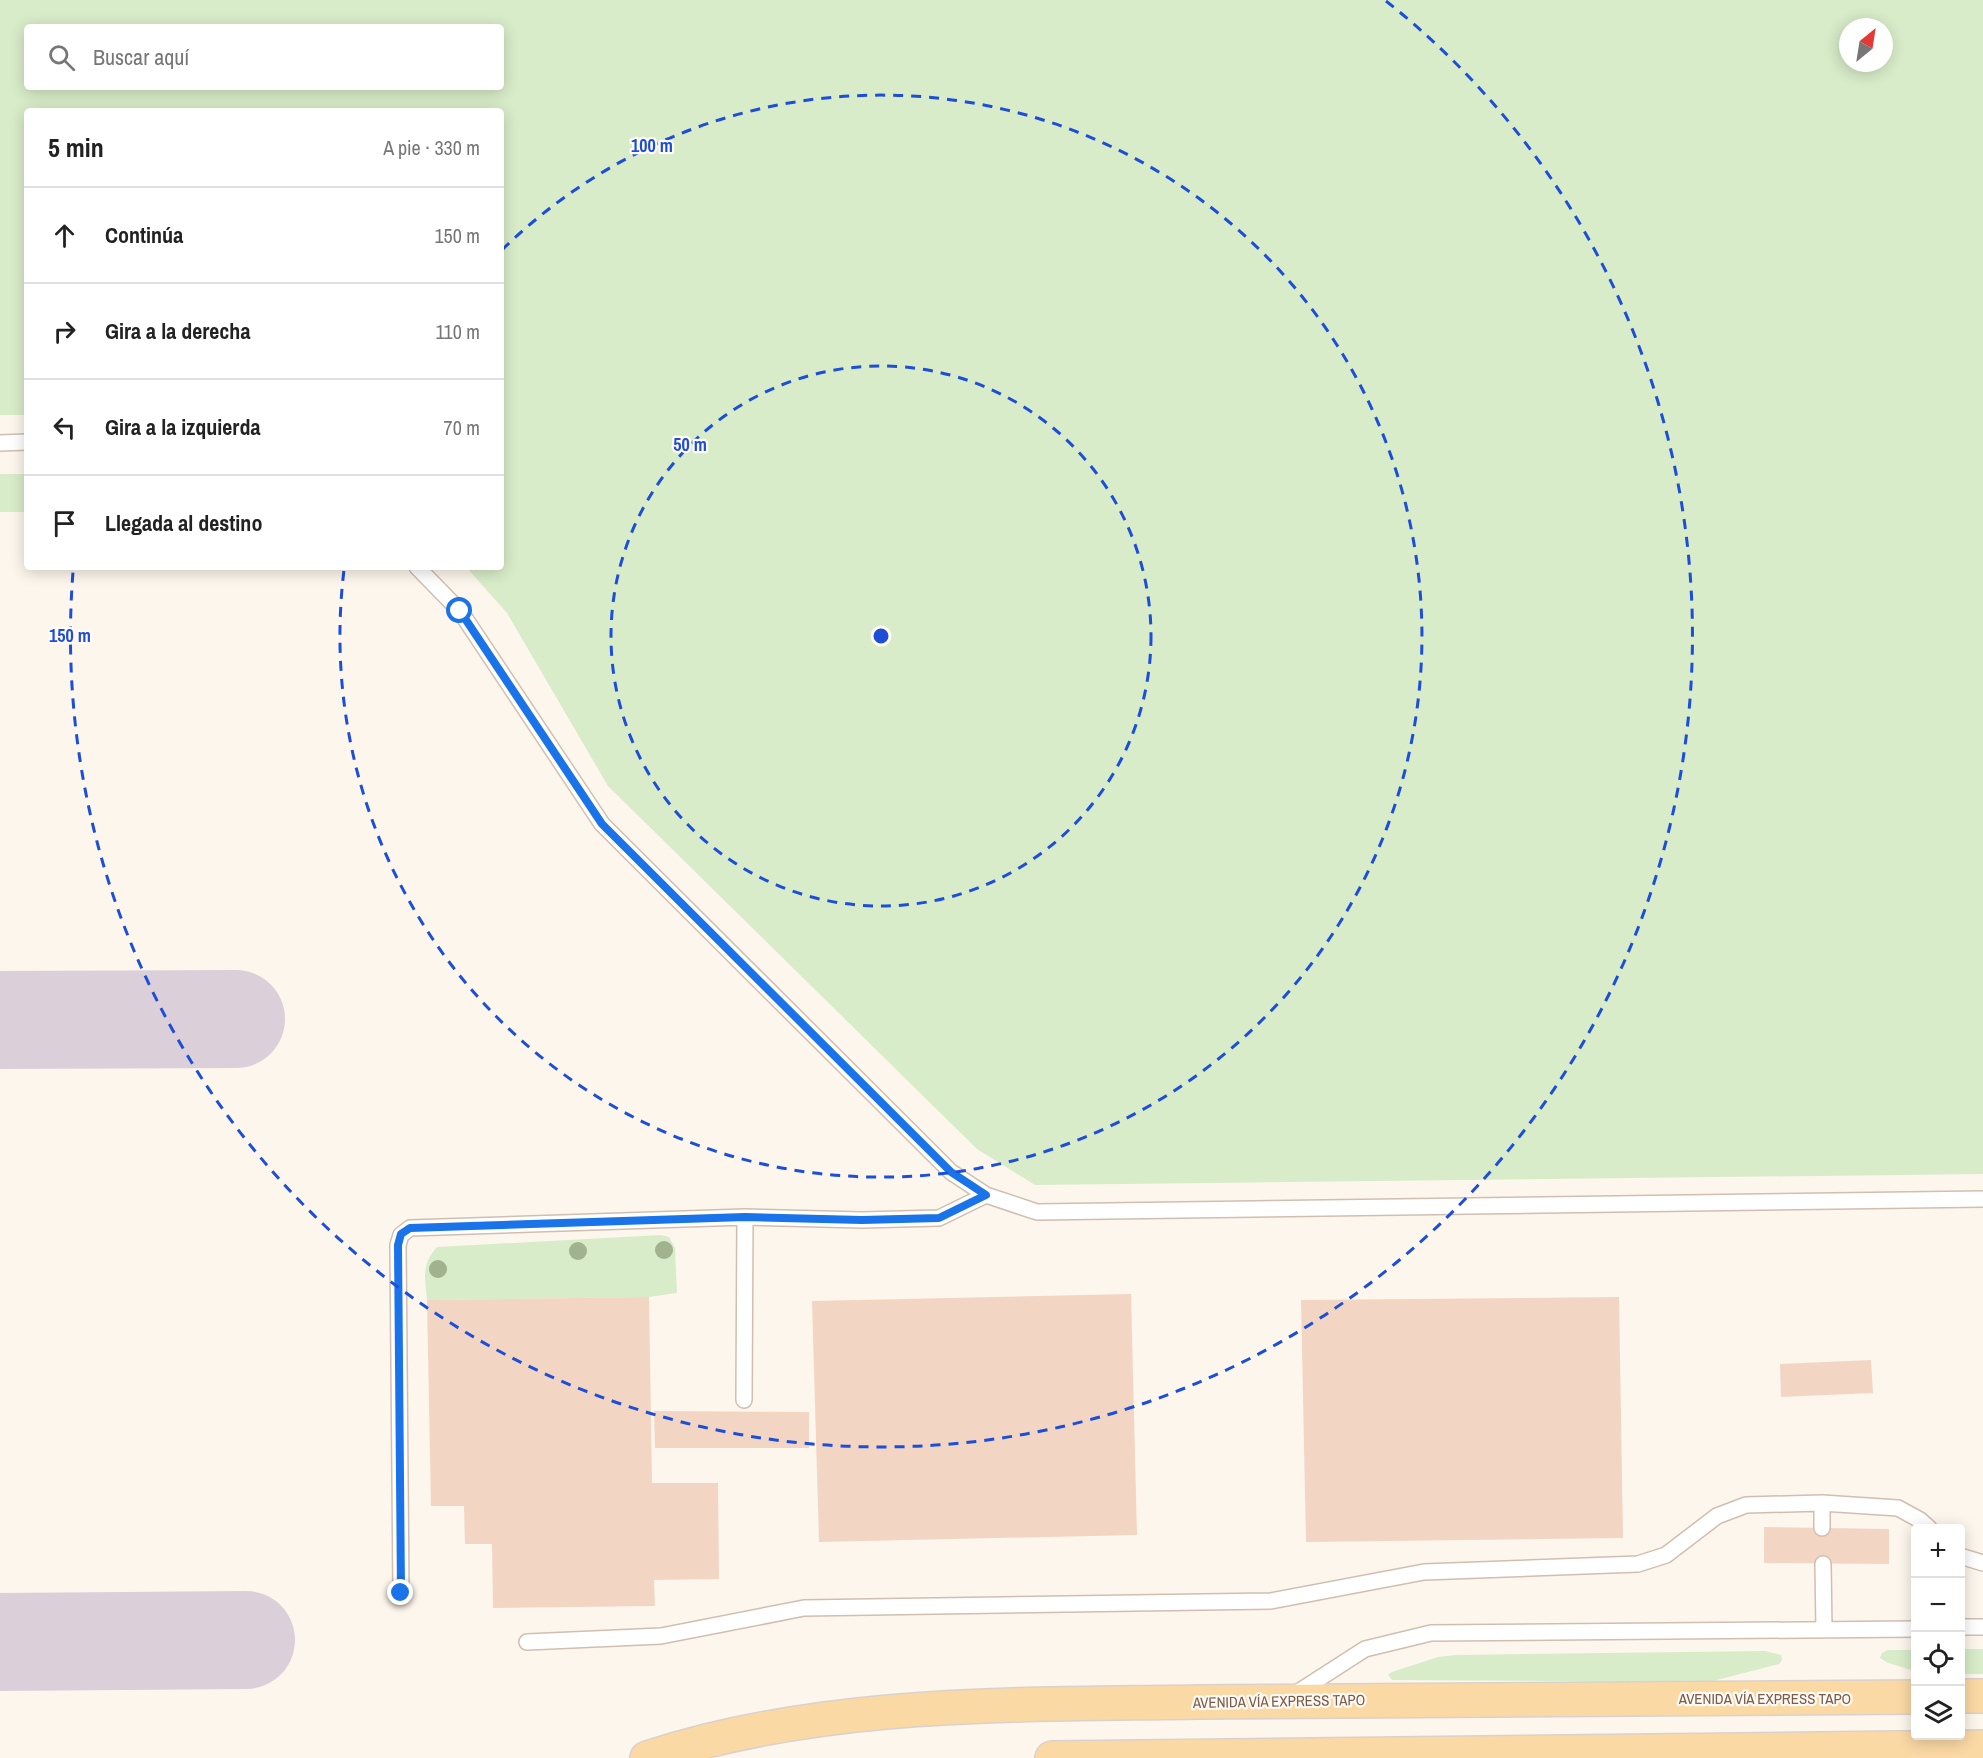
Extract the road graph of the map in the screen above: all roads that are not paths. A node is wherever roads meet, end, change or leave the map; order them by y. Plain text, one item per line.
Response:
1 (0, 442) edge
2 (24, 442) edge
3 (420, 570) edge
4 (986, 1195) junction
5 (1983, 1199) edge
6 (745, 1217) junction
7 (744, 1400) dead end
8 (1822, 1503) junction
9 (1924, 1524) edge
10 (1822, 1528) dead end
11 (1965, 1558) edge
12 (1983, 1563) edge
13 (1823, 1564) dead end
14 (401, 1593) dead end
15 (1983, 1627) edge
16 (1965, 1628) edge
17 (1911, 1629) edge
18 (1824, 1630) junction
19 (527, 1642) dead end
20 (1911, 1696) edge
21 (1965, 1696) edge
22 (1983, 1696) edge
23 (1284, 1701) junction
24 (1983, 1747) edge
25 (647, 1758) edge
26 (1052, 1758) edge

1 - 2 lane
3 - 4 lane
4 - 5 lane
4 - 6 lane
6 - 7 lane
6 - 14 lane
8 - 9 lane
8 - 10 lane
8 - 19 lane
11 - 12 lane
13 - 18 lane
15 - 16 lane
17 - 18 lane
18 - 23 lane
20 - 23 main road, AVENIDA VÍA EXPRESS TAPO
21 - 22 main road
23 - 25 main road, AVENIDA VÍA EXPRESS TAPO
24 - 26 main road

